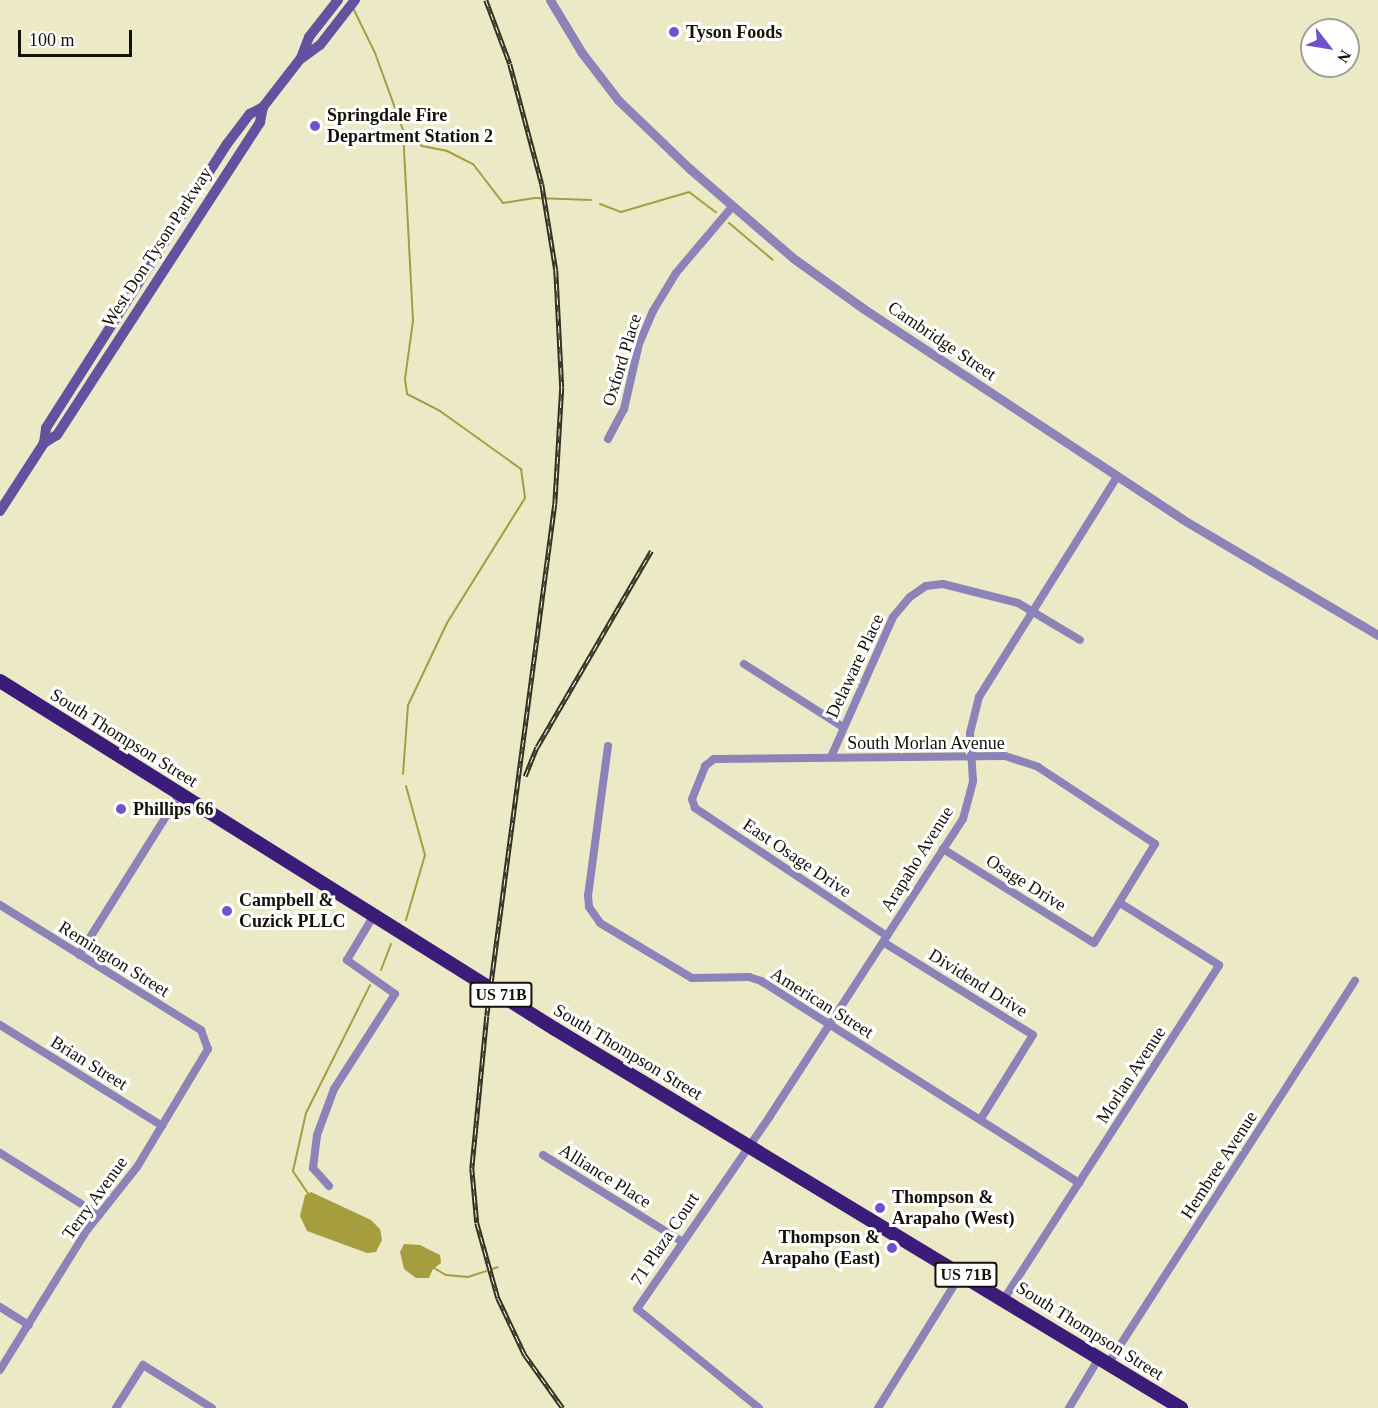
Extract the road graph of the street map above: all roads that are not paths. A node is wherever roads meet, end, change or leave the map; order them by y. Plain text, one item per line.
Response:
1 (338, 0) edge
2 (355, 0) edge
3 (550, 0) edge
4 (301, 58) junction
5 (732, 207) junction
6 (608, 439) dead end
7 (1117, 477) junction
8 (0, 511) edge
9 (1033, 611) junction
10 (1378, 635) edge
11 (1080, 640) dead end
12 (744, 664) dead end
13 (0, 681) edge
14 (843, 727) junction
15 (608, 746) dead end
16 (971, 756) junction
17 (831, 757) junction
18 (180, 794) junction
19 (691, 804) joint
20 (943, 849) junction
21 (1120, 903) junction
22 (0, 905) edge
23 (375, 915) junction
24 (885, 939) junction
25 (79, 955) junction
26 (1355, 981) dead end
27 (0, 1025) edge
28 (830, 1026) junction
29 (208, 1041) joint
30 (980, 1120) junction
31 (162, 1126) junction
32 (748, 1146) junction
33 (0, 1153) edge
34 (543, 1155) dead end
35 (1078, 1184) junction
36 (329, 1186) dead end
37 (99, 1215) junction
38 (681, 1241) junction
39 (962, 1272) junction
40 (1004, 1299) junction
41 (0, 1307) edge
42 (28, 1325) junction
43 (1104, 1361) junction
44 (0, 1370) edge
45 (116, 1408) edge
46 (212, 1408) edge
47 (759, 1408) edge
48 (878, 1408) edge
49 (1069, 1408) edge
50 (1181, 1408) edge

1 - 4 main road, West Don Tyson Parkway
2 - 4 main road
3 - 5 street, Cambridge Street
4 - 8 main road, West Don Tyson Parkway
5 - 6 street, Oxford Place
5 - 7 street, Cambridge Street
7 - 9 street, Arapaho Avenue
7 - 10 street, Cambridge Street
9 - 11 street, Delaware Place
9 - 14 street, Delaware Place
9 - 16 street, Arapaho Avenue
12 - 14 street
13 - 18 highway, South Thompson Street / US 71B
14 - 17 street, Delaware Place
15 - 28 street, American Street
16 - 17 street, South Morlan Avenue
16 - 20 street, Arapaho Avenue
16 - 21 street, South Morlan Avenue
17 - 19 street, South Morlan Avenue
18 - 23 highway, South Thompson Street / US 71B
18 - 25 street
19 - 24 street, East Osage Drive
20 - 21 street, Osage Drive
20 - 24 street, Arapaho Avenue
21 - 35 street, Morlan Avenue
22 - 25 street, Remington Street
23 - 32 highway, South Thompson Street / US 71B
23 - 36 street
24 - 28 street, Arapaho Avenue
24 - 30 street, Dividend Drive
25 - 29 street, Remington Street
26 - 43 street, Hembree Avenue
27 - 31 street, Brian Street
28 - 30 street, American Street
28 - 32 street, Arapaho Avenue
29 - 31 street, Terry Avenue
30 - 35 street, American Street
31 - 37 street, Terry Avenue
32 - 38 street, 71 Plaza Court
32 - 39 highway, South Thompson Street / US 71B
33 - 37 street
34 - 38 street, Alliance Place
35 - 40 street, Morlan Avenue
37 - 42 street, Terry Avenue
38 - 47 street, 71 Plaza Court
39 - 40 highway, South Thompson Street / US 71B
39 - 48 street
40 - 43 highway, South Thompson Street / US 71B
41 - 42 street
42 - 44 street, Terry Avenue
43 - 49 street, Hembree Avenue
43 - 50 highway, South Thompson Street / US 71B
45 - 46 street

